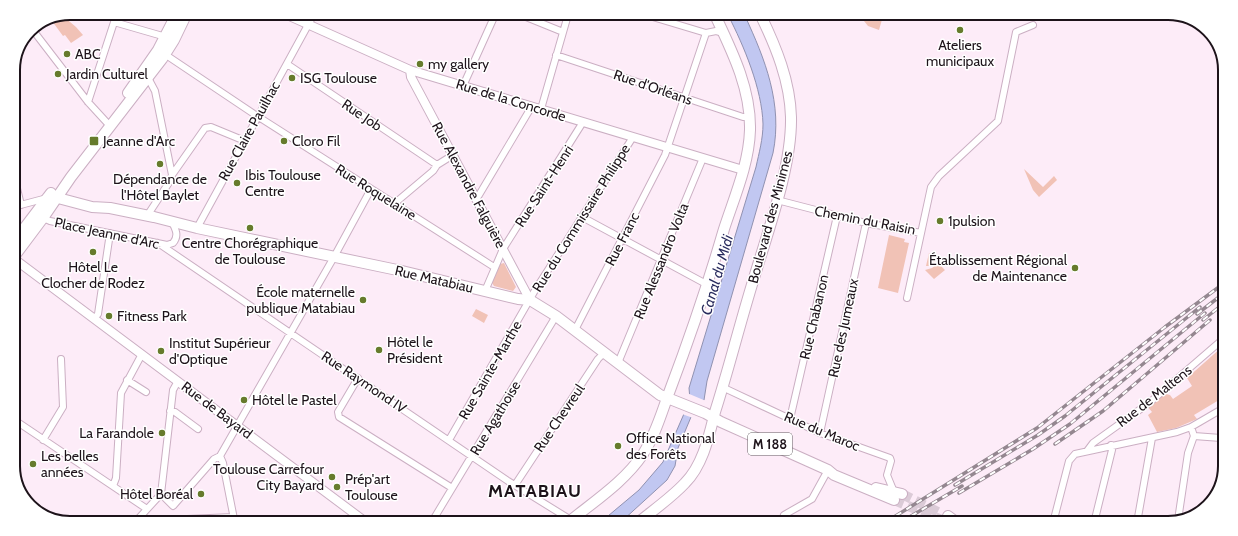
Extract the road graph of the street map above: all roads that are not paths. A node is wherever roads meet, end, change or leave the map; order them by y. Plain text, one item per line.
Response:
1 (173, 20) edge
2 (182, 20) edge
3 (299, 20) edge
4 (311, 20) edge
5 (493, 20) edge
6 (533, 20) edge
7 (567, 20) edge
8 (663, 20) edge
9 (718, 20) edge
10 (763, 20) edge
11 (114, 22) joint
12 (309, 24) junction
13 (1033, 25) dead end
14 (563, 32) junction
15 (706, 33) junction
16 (724, 33) junction
17 (34, 35) edge
18 (164, 36) junction
19 (161, 52) junction
20 (556, 54) junction
21 (287, 64) junction
22 (410, 70) junction
23 (146, 74) junction
24 (463, 86) junction
25 (684, 97) junction
26 (88, 102) junction
27 (532, 106) junction
28 (540, 109) junction
29 (258, 116) junction
30 (750, 117) junction
31 (583, 122) junction
32 (108, 124) junction
33 (633, 137) junction
34 (245, 141) junction
35 (668, 147) junction
36 (453, 155) junction
37 (703, 158) junction
38 (437, 165) junction
39 (743, 170) junction
40 (172, 175) junction
41 (371, 189) junction
42 (47, 198) junction
43 (58, 198) junction
44 (476, 199) junction
45 (777, 200) junction
46 (20, 201) edge
47 (395, 203) junction
48 (21, 205) joint
49 (147, 216) junction
50 (837, 216) junction
51 (582, 217) junction
52 (43, 218) junction
53 (172, 222) junction
54 (866, 223) junction
55 (197, 228) junction
56 (110, 233) junction
57 (921, 233) junction
58 (20, 234) edge
59 (622, 239) junction
60 (158, 243) junction
61 (20, 249) edge
62 (503, 249) junction
63 (334, 257) junction
64 (661, 260) junction
65 (20, 263) edge
66 (494, 267) junction
67 (708, 284) junction
68 (485, 291) junction
69 (907, 298) dead end
70 (530, 300) junction
71 (556, 316) junction
72 (94, 318) junction
73 (574, 330) junction
74 (291, 333) junction
75 (1218, 343) edge
76 (604, 353) junction
77 (142, 354) junction
78 (62, 359) dead end
79 (618, 363) junction
80 (358, 378) junction
81 (127, 380) junction
82 (178, 381) junction
83 (722, 386) junction
84 (146, 392) dead end
85 (668, 398) junction
86 (170, 411) junction
87 (1218, 411) edge
88 (709, 416) junction
89 (790, 418) junction
90 (20, 424) edge
91 (237, 426) junction
92 (1191, 427) junction
93 (198, 429) dead end
94 (820, 433) junction
95 (1194, 436) junction
96 (1152, 438) junction
97 (1218, 438) edge
98 (44, 440) junction
99 (449, 440) junction
100 (1111, 445) junction
101 (1087, 451) junction
102 (472, 455) junction
103 (220, 456) junction
104 (828, 470) junction
105 (515, 485) junction
106 (113, 486) junction
107 (452, 488) junction
108 (161, 494) junction
109 (897, 495) joint
110 (147, 509) junction
111 (784, 515) dead end
112 (1179, 515) edge
113 (141, 516) edge
114 (233, 516) edge
115 (358, 516) edge
116 (435, 516) edge
117 (564, 516) edge
118 (575, 516) edge
119 (646, 516) edge
120 (1055, 516) edge
121 (1096, 516) edge
122 (1138, 516) edge

1 - 18 main road
2 - 19 main road
3 - 12 street, Rue de la Concorde
4 - 12 street, Rue Claire Pauilhac
5 - 24 street
6 - 14 street
7 - 14 street
8 - 15 street
9 - 16 main road
10 - 45 main road, Boulevard des Minimes
11 - 18 street
11 - 26 street
12 - 21 street, Rue Claire Pauilhac
12 - 22 street, Rue de la Concorde
13 - 57 street, Chemin du Raisin
14 - 20 street
15 - 16 street
15 - 25 street, Rue Franc
16 - 30 main road
17 - 26 street
18 - 19 main road
19 - 23 main road
19 - 29 street, Rue Roquelaine
20 - 25 street, Rue d'Orléans
20 - 28 street
21 - 29 street, Rue Claire Pauilhac
21 - 38 street, Rue Job
22 - 24 street, Rue de la Concorde
22 - 36 street, Rue Alexandre Falguière
23 - 32 main road
23 - 40 street
24 - 27 street, Rue de la Concorde
25 - 30 street, Rue d'Orléans
25 - 35 street, Rue Franc
26 - 32 street
27 - 28 street, Rue de la Concorde
27 - 44 street
28 - 31 street, Rue de la Concorde
29 - 34 street, Rue Claire Pauilhac
29 - 41 street, Rue Roquelaine
30 - 39 main road
31 - 33 street, Rue de la Concorde
31 - 62 street, Rue Saint-Henri
32 - 42 main road
32 - 43 main road
33 - 35 street, Rue de la Concorde
33 - 51 street, Rue du Commissaire Philippe
34 - 40 street
34 - 55 street, Rue Claire Pauilhac
35 - 37 street, Rue de la Concorde
35 - 59 street, Rue Franc
36 - 38 street
36 - 44 street, Rue Alexandre Falguière
37 - 39 street, Rue de la Concorde
37 - 64 street, Rue Alessandro Volta
38 - 47 street
39 - 67 main road
40 - 49 street
41 - 47 street, Rue Roquelaine
41 - 63 street
42 - 43 main road, Place Jeanne d'Arc
42 - 48 street
42 - 58 main road
43 - 49 main road, Place Jeanne d'Arc
43 - 52 main road
44 - 62 street, Rue Alexandre Falguière
45 - 50 street, Chemin du Raisin
45 - 83 main road, Boulevard des Minimes
46 - 48 street
47 - 66 street, Rue Roquelaine
49 - 53 main road, Place Jeanne d'Arc
50 - 54 street, Chemin du Raisin
50 - 89 street, Rue Chabanon
51 - 59 street
51 - 70 street, Rue du Commissaire Philippe
52 - 56 street, Place Jeanne d'Arc
52 - 61 main road
53 - 55 main road, Rue Matabiau
53 - 60 street, Place Jeanne d'Arc
54 - 57 street, Chemin du Raisin
54 - 94 street, Rue des Jumeaux
55 - 63 main road, Rue Matabiau
56 - 60 street, Place Jeanne d'Arc
56 - 72 street
57 - 69 street
59 - 64 street
59 - 73 street, Rue Franc
60 - 74 street, Rue Raymond IV
62 - 66 street, Rue Saint-Henri
62 - 70 street, Rue Alexandre Falguière
63 - 68 main road, Rue Matabiau
63 - 74 street
64 - 67 street
64 - 79 street, Rue Alessandro Volta
65 - 72 street, Rue de Bayard
66 - 68 street, Rue Saint-Henri
67 - 85 main road
68 - 70 main road, Rue Matabiau
70 - 71 main road, Rue Matabiau
70 - 99 street, Rue Sainte-Marthe
71 - 73 main road, Rue Matabiau
71 - 102 street, Rue Agathoise
72 - 77 street, Rue de Bayard
73 - 76 main road, Rue Matabiau
74 - 80 street, Rue Raymond IV
74 - 91 street
75 - 101 street, Rue de Maltens
76 - 79 main road, Rue Matabiau
76 - 105 street, Rue Chevreul
77 - 81 street
77 - 82 street, Rue de Bayard
78 - 98 street
79 - 85 main road, Rue Matabiau
80 - 99 street, Rue Raymond IV
80 - 107 street
81 - 84 street
81 - 106 street
82 - 86 street
82 - 91 street, Rue de Bayard
83 - 88 main road, Boulevard des Minimes
83 - 89 street, Rue du Maroc
85 - 88 main road, Rue Matabiau
85 - 118 main road
86 - 93 street
86 - 108 street
87 - 92 street
88 - 104 main road, M 188
88 - 119 main road, Boulevard des Minimes
89 - 94 street, Rue du Maroc
90 - 98 street
91 - 103 street
91 - 115 street, Rue de Bayard
92 - 95 street
92 - 96 street
94 - 109 street, Rue du Maroc
95 - 97 street
95 - 112 street
96 - 100 street
96 - 122 street
98 - 106 street
99 - 102 street, Rue Raymond IV
100 - 101 street
100 - 121 street
101 - 120 street
102 - 105 street, Rue Raymond IV
102 - 107 street, Rue Agathoise
103 - 108 street
103 - 114 street
104 - 109 main road, M 188
104 - 111 street
105 - 117 street, Rue Raymond IV
106 - 110 street
107 - 116 street, Rue Agathoise
108 - 110 street
110 - 113 street

